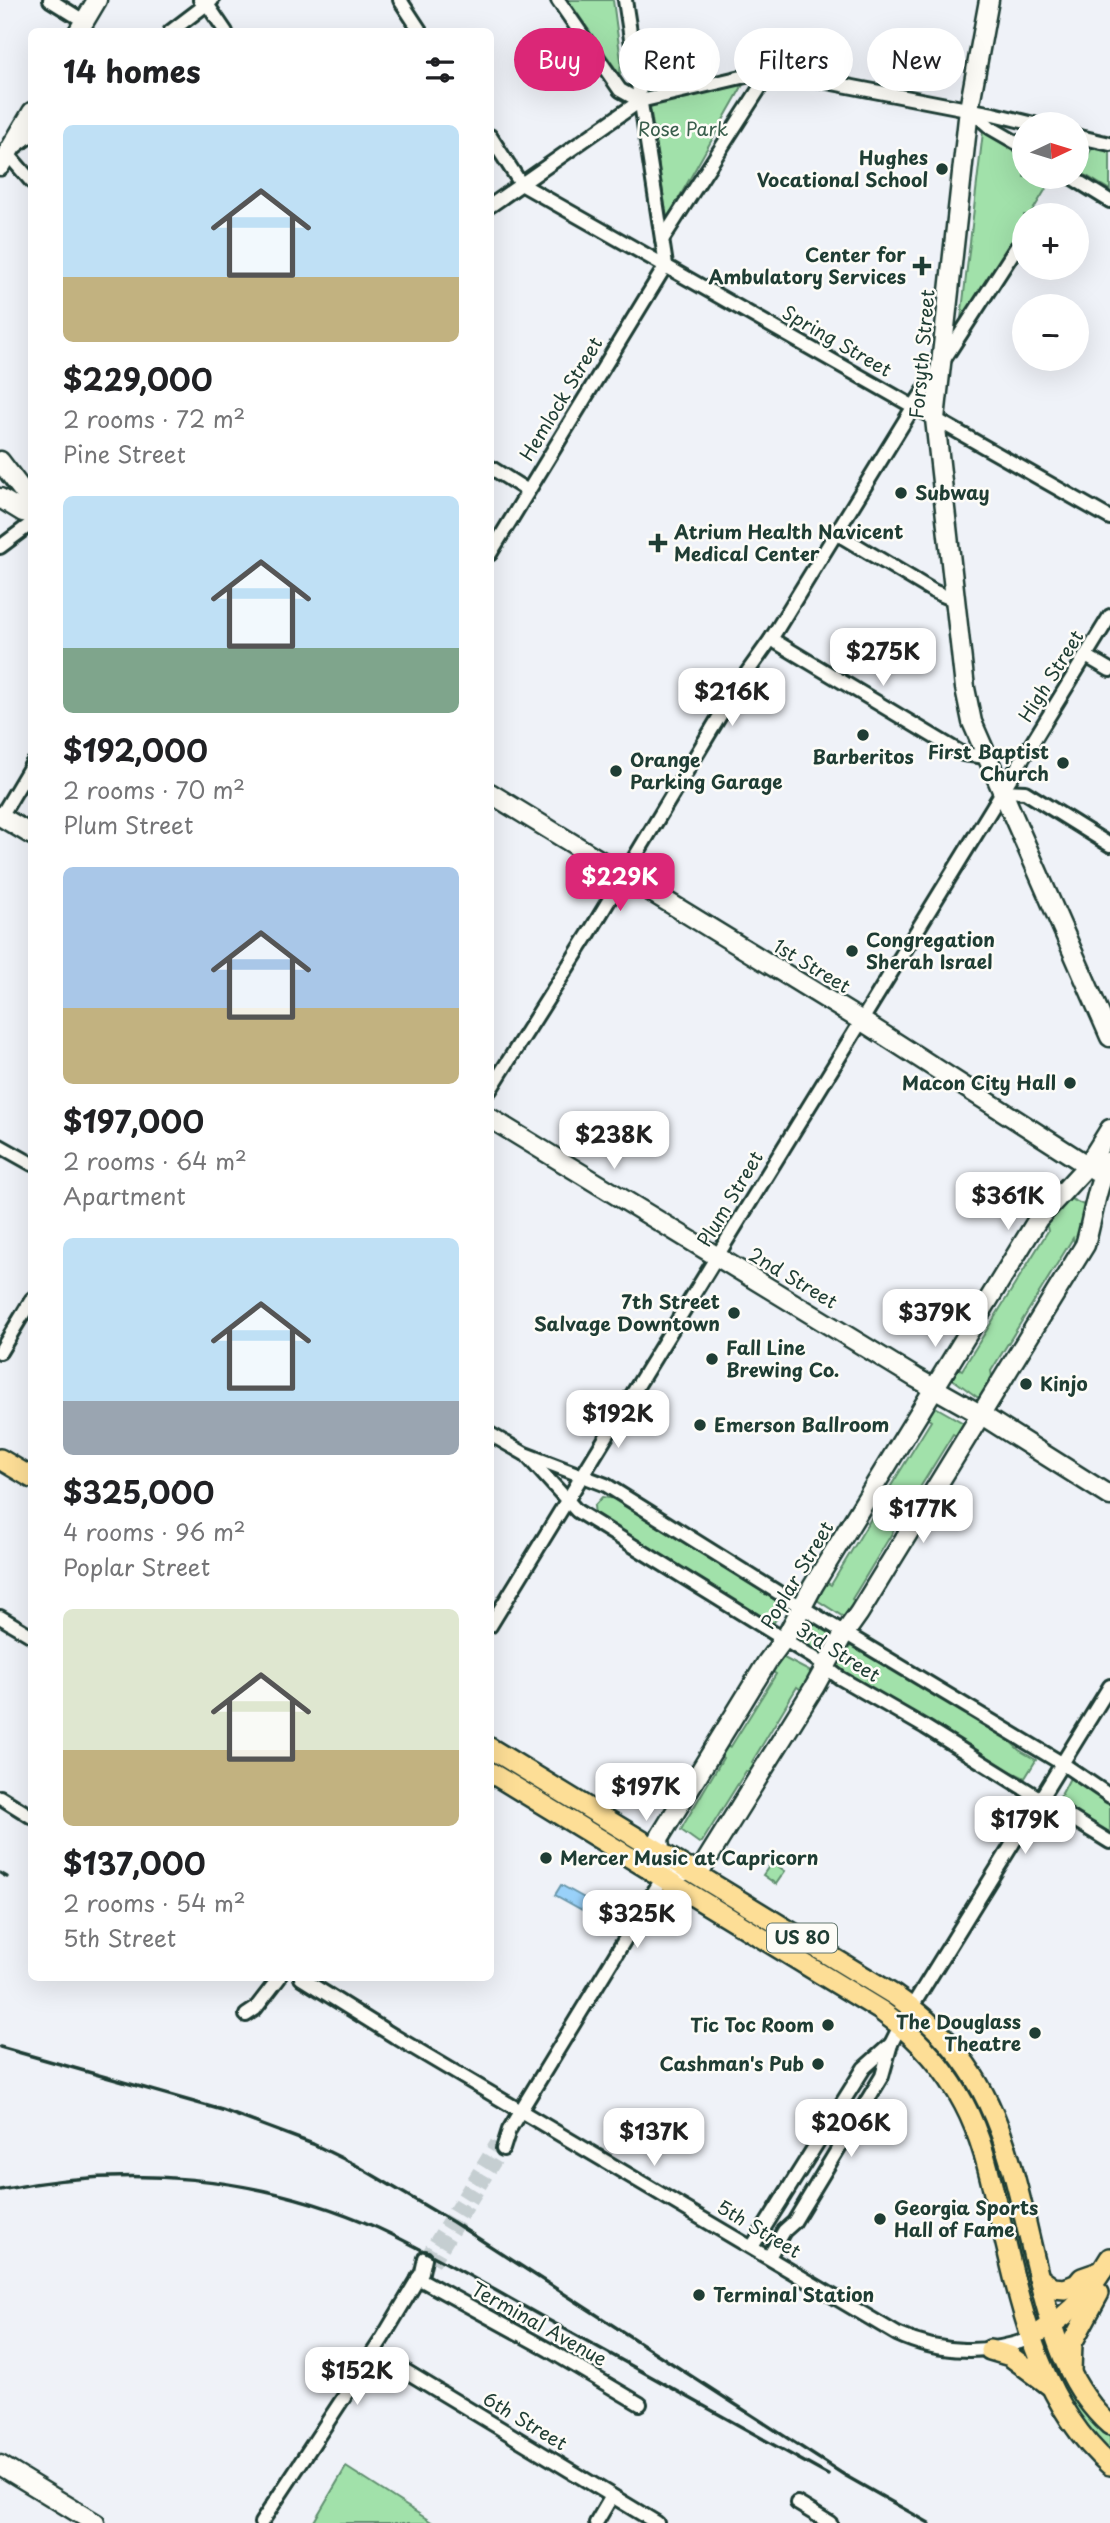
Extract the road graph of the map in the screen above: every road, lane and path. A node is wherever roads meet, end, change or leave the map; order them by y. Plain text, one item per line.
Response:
1 (50, 0) edge
2 (97, 0) edge
3 (400, 0) edge
4 (558, 0) edge
5 (625, 0) edge
6 (989, 0) edge
7 (206, 1) edge
8 (81, 26) edge
9 (175, 28) edge
10 (223, 28) edge
11 (418, 28) edge
12 (734, 78) edge
13 (853, 87) edge
14 (758, 91) edge
15 (640, 101) junction
16 (970, 109) junction
17 (28, 119) edge
18 (1012, 119) edge
19 (28, 138) edge
20 (1089, 139) edge
21 (1012, 140) edge
22 (494, 142) edge
23 (1110, 144) edge
24 (4, 160) edge
25 (28, 179) edge
26 (521, 184) junction
27 (1089, 188) edge
28 (1110, 201) edge
29 (494, 203) edge
30 (662, 240) junction
31 (1012, 254) edge
32 (666, 265) junction
33 (940, 367) junction
34 (914, 407) junction
35 (935, 419) junction
36 (0, 461) edge
37 (494, 470) edge
38 (528, 491) junction
39 (0, 498) edge
40 (28, 498) edge
41 (28, 513) edge
42 (1110, 518) edge
43 (28, 526) edge
44 (836, 533) junction
45 (0, 547) edge
46 (494, 547) edge
47 (954, 600) junction
48 (1110, 616) edge
49 (771, 639) junction
50 (1086, 656) junction
51 (1110, 670) edge
52 (986, 757) junction
53 (28, 771) edge
54 (1001, 791) junction
55 (494, 795) edge
56 (0, 817) edge
57 (28, 833) edge
58 (1110, 845) edge
59 (622, 874) junction
60 (862, 1020) junction
61 (1110, 1037) edge
62 (494, 1084) edge
63 (494, 1120) edge
64 (1110, 1129) edge
65 (0, 1146) edge
66 (28, 1162) edge
67 (1102, 1170) edge
68 (718, 1257) junction
69 (28, 1306) edge
70 (0, 1352) edge
71 (935, 1387) junction
72 (980, 1415) junction
73 (494, 1436) edge
74 (526, 1454) junction
75 (0, 1459) edge
76 (583, 1475) junction
77 (28, 1476) edge
78 (1110, 1496) edge
79 (567, 1501) junction
80 (803, 1607) junction
81 (0, 1617) edge
82 (494, 1620) edge
83 (845, 1632) junction
84 (28, 1634) edge
85 (783, 1640) junction
86 (824, 1666) junction
87 (1110, 1686) edge
88 (494, 1750) edge
89 (1063, 1763) junction
90 (494, 1774) edge
91 (1110, 1796) edge
92 (0, 1797) edge
93 (1040, 1799) junction
94 (28, 1814) edge
95 (1110, 1842) edge
96 (660, 1852) junction
97 (691, 1870) junction
98 (663, 1877) junction
99 (693, 1896) junction
100 (277, 1981) edge
101 (306, 1981) edge
102 (912, 2008) junction
103 (246, 2015) dead end
104 (900, 2026) junction
105 (891, 2044) junction
106 (521, 2110) junction
107 (500, 2146) tunnel mouth
108 (776, 2210) junction
109 (794, 2222) junction
110 (752, 2248) junction
111 (769, 2257) junction
112 (430, 2261) tunnel mouth
113 (1106, 2264) edge
114 (420, 2275) junction
115 (1039, 2278) junction
116 (1051, 2326) junction
117 (1032, 2337) junction
118 (990, 2350) junction
119 (374, 2352) junction
120 (1071, 2374) junction
121 (1053, 2388) junction
122 (640, 2404) dead end
123 (1110, 2425) edge
124 (0, 2465) edge
125 (1110, 2465) edge
126 (612, 2496) junction
127 (797, 2503) dead end
128 (95, 2523) edge
129 (261, 2523) edge
130 (596, 2523) edge
131 (657, 2523) edge
132 (830, 2523) edge

1 - 8 street
2 - 8 street
3 - 11 street
4 - 15 street
5 - 15 street
6 - 16 street, Forsyth Street
7 - 9 street
7 - 10 street
12 - 15 street
13 - 16 street
14 - 30 street
15 - 26 street
15 - 30 street
16 - 18 street
16 - 21 street
16 - 33 street, Forsyth Street
17 - 24 street
19 - 24 street
20 - 23 street
22 - 26 street, Spring Street
24 - 25 street
26 - 29 street
26 - 32 street, Spring Street
27 - 28 street
30 - 32 street
31 - 33 street
32 - 34 street, Spring Street
32 - 38 street, Hemlock Street
33 - 34 street
33 - 35 street, Forsyth Street
34 - 35 street, Spring Street
34 - 44 street
35 - 42 street, Spring Street
35 - 47 street, Forsyth Street
36 - 40 street
37 - 38 street
38 - 46 street, Hemlock Street
39 - 41 street
43 - 45 street
44 - 47 street
44 - 49 street
47 - 52 street, Forsyth Street
48 - 50 street, High Street
49 - 52 street
49 - 59 street
50 - 51 street
50 - 54 street, High Street
52 - 54 street, Forsyth Street
53 - 56 street
54 - 58 street
54 - 60 street, Plum Street
54 - 61 street, Forsyth Street
55 - 59 street, 1st Street
56 - 57 street
59 - 60 street, 1st Street
59 - 62 street
60 - 67 street, 1st Street
60 - 68 street, Plum Street
63 - 68 street, 2nd Street
64 - 67 street, Poplar Street
65 - 66 street
67 - 71 street, Poplar Street
67 - 72 street, Poplar Street
68 - 71 street, 2nd Street
68 - 76 street, Plum Street
69 - 70 street
71 - 72 street, 2nd Street
71 - 80 street, Poplar Street
72 - 78 street, 2nd Street
72 - 83 street, Poplar Street
73 - 74 street, 3rd Street
74 - 76 street, 3rd Street
74 - 79 street, 3rd Street
75 - 77 main road
76 - 79 street, Plum Street
76 - 80 street, 3rd Street
79 - 82 street, Plum Street
79 - 85 street, 3rd Street
80 - 83 street, 3rd Street
80 - 85 street, Poplar Street
81 - 84 street
83 - 86 street, Poplar Street
83 - 89 street, 3rd Street
85 - 86 street, 3rd Street
85 - 96 street, Poplar Street
86 - 93 street, 3rd Street
86 - 97 street, Poplar Street
87 - 89 street
88 - 96 main road, US 80
89 - 91 street, 3rd Street
89 - 93 street
90 - 98 main road, US 80
92 - 94 street
93 - 95 street, 3rd Street
93 - 102 street
96 - 97 main road, US 80
96 - 98 street, Poplar Street
97 - 98 street, Poplar Street
97 - 99 street
97 - 102 main road, US 80
98 - 99 main road, US 80
98 - 106 street
99 - 104 main road, US 80
100 - 103 street
101 - 106 street, 5th Street
102 - 104 street
102 - 115 main road, US 80
104 - 105 street
104 - 117 main road, US 80
105 - 108 street
105 - 109 street
106 - 107 street
106 - 110 street, 5th Street
108 - 109 street
108 - 110 street
109 - 111 street
110 - 111 street, 5th Street
111 - 118 street, 5th Street
112 - 114 street
113 - 115 main road
113 - 116 main road
113 - 120 main road
114 - 119 street
114 - 122 street, Terminal Avenue
115 - 116 main road, US 80
116 - 117 main road
116 - 120 main road, US 80
117 - 118 street, 5th Street
117 - 121 main road, US 80
118 - 121 main road
119 - 126 street, 6th Street
119 - 129 street
120 - 123 main road, US 80
121 - 125 main road, US 80
124 - 128 street
126 - 130 street
126 - 131 street, 6th Street
127 - 132 street

